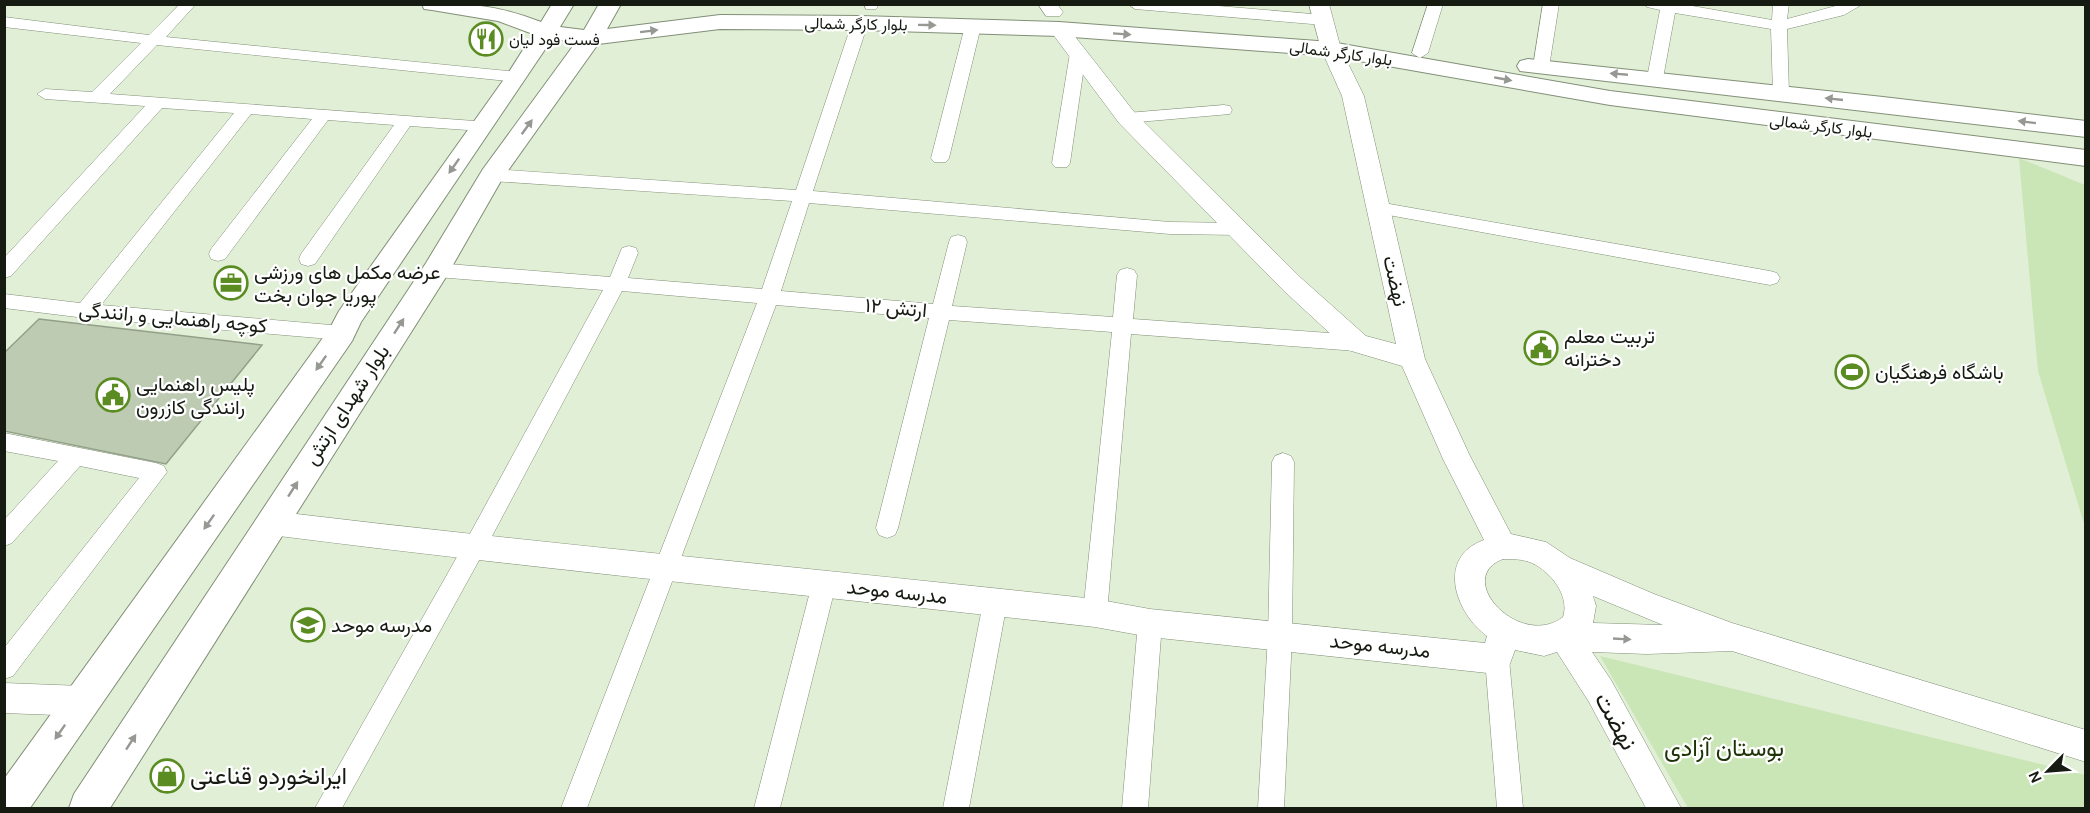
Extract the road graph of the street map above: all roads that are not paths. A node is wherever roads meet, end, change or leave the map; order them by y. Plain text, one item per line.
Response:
1 (189, 4) edge
2 (432, 4) edge
3 (563, 4) edge
4 (610, 4) edge
5 (844, 4) edge
6 (1135, 4) edge
7 (1436, 4) edge
8 (1551, 4) edge
9 (1652, 4) edge
10 (1781, 4) edge
11 (1857, 4) edge
12 (1669, 6) edge
13 (868, 11) edge
14 (1053, 15) edge
15 (4, 21) edge
16 (973, 26) junction
17 (1325, 26) edge
18 (1779, 26) junction
19 (545, 31) junction
20 (591, 38) junction
21 (152, 40) junction
22 (1078, 53) junction
23 (1420, 53) junction
24 (1541, 67) junction
25 (518, 77) junction
26 (1655, 78) junction
27 (1782, 93) junction
28 (45, 94) dead end
29 (96, 98) junction
30 (158, 102) junction
31 (246, 109) junction
32 (1224, 110) dead end
33 (324, 114) junction
34 (1127, 118) junction
35 (406, 120) junction
36 (482, 126) junction
37 (2085, 129) edge
38 (940, 158) dead end
39 (2085, 158) edge
40 (1061, 163) dead end
41 (492, 175) junction
42 (802, 196) junction
43 (1378, 208) junction
44 (1239, 228) junction
45 (958, 242) dead end
46 (629, 253) dead end
47 (218, 254) dead end
48 (308, 259) dead end
49 (436, 270) junction
50 (4, 271) edge
51 (1127, 275) dead end
52 (1770, 278) dead end
53 (616, 284) junction
54 (769, 297) junction
55 (4, 301) edge
56 (85, 310) junction
57 (941, 312) junction
58 (1123, 325) junction
59 (342, 333) junction
60 (1357, 343) junction
61 (1412, 359) junction
62 (4, 442) edge
63 (75, 456) junction
64 (1283, 462) dead end
65 (271, 523) junction
66 (887, 528) dead end
67 (4, 536) edge
68 (1502, 546) junction
69 (474, 548) junction
70 (668, 566) junction
71 (1562, 568) junction
72 (824, 584) junction
73 (994, 603) junction
74 (1095, 613) junction
75 (1150, 623) junction
76 (1280, 636) junction
77 (1564, 636) junction
78 (1732, 636) junction
79 (1500, 646) junction
80 (4, 668) edge
81 (4, 698) edge
82 (82, 701) junction
83 (2085, 746) edge
84 (6, 808) edge
85 (88, 808) edge
86 (328, 808) edge
87 (574, 808) edge
88 (767, 808) edge
89 (956, 808) edge
90 (1135, 808) edge
91 (1271, 808) edge
92 (1510, 808) edge
93 (1664, 808) edge

1 - 21 street
2 - 19 main road, بلوار کارگر شمالی
3 - 19 main road
4 - 20 main road, بلوار شهدای ارتش
5 - 13 main road, بلوار کارگر شمالی
6 - 17 street
7 - 23 street
8 - 24 street
9 - 12 street
10 - 18 street
11 - 18 street
12 - 18 street
12 - 26 street
13 - 14 main road, بلوار کارگر شمالی
13 -> 16 main road, بلوار کارگر شمالی
20 -> 13 main road, بلوار کارگر شمالی
13 - 42 street
14 - 16 main road, بلوار کارگر شمالی
14 - 17 main road, بلوار کارگر شمالی
14 - 22 street
15 - 21 street
16 - 38 street
17 - 23 main road, بلوار کارگر شمالی
17 -> 39 main road, بلوار کارگر شمالی
17 - 43 street, نهضت
18 - 27 street
19 - 20 main road, بلوار کارگر شمالی
19 - 25 main road
41 -> 20 main road, بلوار شهدای ارتش
21 - 25 street
21 - 29 street
22 - 34 street
22 - 40 street
23 - 24 main road, بلوار کارگر شمالی
26 -> 24 main road, بلوار کارگر شمالی
25 - 36 main road
26 - 27 main road, بلوار کارگر شمالی
37 -> 27 main road, بلوار کارگر شمالی
28 - 29 street
29 - 30 street
30 - 31 street
30 - 50 street
31 - 33 street
31 - 56 street
32 - 34 street
33 - 35 street
33 - 47 street
34 - 44 street
35 - 36 street
35 - 48 street
36 -> 59 main road
41 - 42 street
41 - 49 main road, بلوار شهدای ارتش
42 - 44 street
42 - 54 street
43 - 52 street
43 - 61 street, نهضت
44 - 60 street
45 - 57 street
46 - 53 street
49 - 53 street, ارتش ۱۲
65 -> 49 main road, بلوار شهدای ارتش
51 - 58 street
53 - 54 street, ارتش ۱۲
53 - 69 street
54 - 57 street, ارتش ۱۲
54 - 70 street
55 - 56 street, کوچه راهنمایی و رانندگی
56 - 59 street, کوچه راهنمایی و رانندگی
57 - 58 street, ارتش ۱۲
57 - 66 street
58 - 60 street, ارتش ۱۲
58 - 74 street
59 -> 82 main road
60 - 61 street
61 - 68 street, نهضت
62 - 63 street
63 - 67 street
63 - 80 street
64 - 76 street
65 - 69 street, مدرسه موحد
85 -> 65 main road, بلوار شهدای ارتش
68 - 71 street
68 - 79 street
69 - 70 street, مدرسه موحد
69 - 86 street
70 - 72 street, مدرسه موحد
70 - 87 street
71 - 77 street
71 - 78 street
72 - 73 street, مدرسه موحد
72 - 88 street
73 - 74 street, مدرسه موحد
73 - 89 street
74 - 75 street, مدرسه موحد
75 - 76 street, مدرسه موحد
75 - 90 street
76 - 79 street, مدرسه موحد
76 - 91 street
77 -> 78 street
77 - 79 street
77 - 93 street, نهضت
78 - 83 street
79 - 92 street
81 - 82 street
82 -> 84 main road

